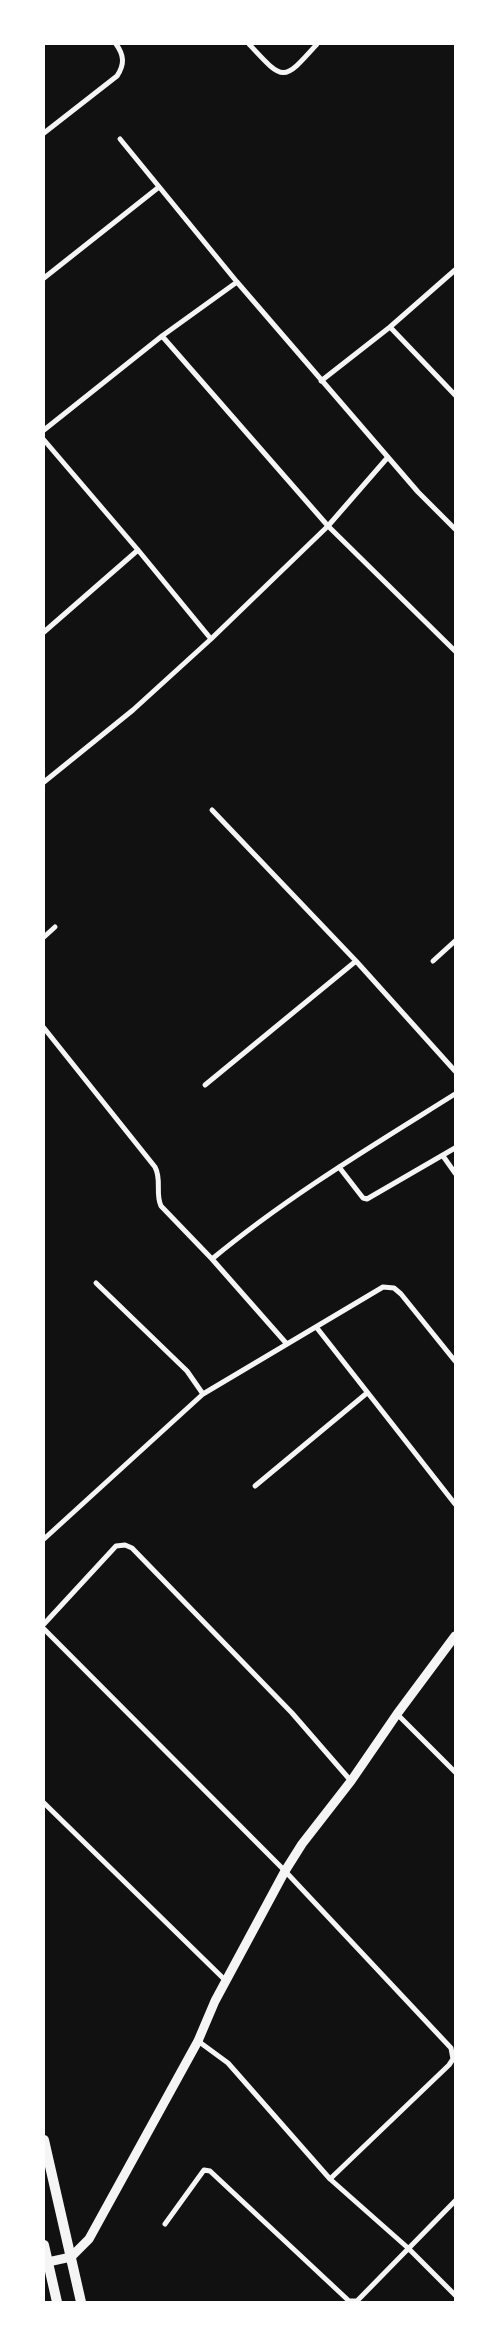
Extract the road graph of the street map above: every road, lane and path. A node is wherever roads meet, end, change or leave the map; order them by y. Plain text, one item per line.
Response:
1 (116, 44) edge
2 (249, 44) edge
3 (317, 44) edge
4 (45, 131) edge
5 (120, 139) dead end
6 (160, 187) junction
7 (455, 270) edge
8 (44, 278) edge
9 (237, 282) junction
10 (390, 327) junction
11 (162, 336) junction
12 (321, 381) junction
13 (455, 395) edge
14 (44, 430) edge
15 (44, 440) edge
16 (388, 457) junction
17 (328, 526) junction
18 (455, 528) edge
19 (138, 550) junction
20 (44, 632) edge
21 (211, 639) junction
22 (455, 651) edge
23 (44, 782) edge
24 (212, 810) dead end
25 (55, 927) dead end
26 (44, 937) edge
27 (455, 941) edge
28 (432, 960) dead end
29 (356, 961) junction
30 (44, 1028) edge
31 (455, 1071) edge
32 (205, 1085) dead end
33 (455, 1094) edge
34 (455, 1148) edge
35 (442, 1156) junction
36 (339, 1167) junction
37 (455, 1173) edge
38 (212, 1259) junction
39 (96, 1283) dead end
40 (317, 1328) junction
41 (286, 1343) junction
42 (455, 1361) edge
43 (367, 1393) junction
44 (203, 1394) junction
45 (255, 1486) dead end
46 (455, 1504) edge
47 (44, 1539) edge
48 (44, 1624) edge
49 (44, 1629) edge
50 (455, 1636) edge
51 (397, 1714) junction
52 (455, 1772) edge
53 (351, 1781) junction
54 (44, 1803) edge
55 (285, 1871) junction
56 (226, 1981) junction
57 (198, 2041) junction
58 (44, 2140) edge
59 (330, 2179) junction
60 (455, 2201) edge
61 (165, 2224) dead end
62 (44, 2245) edge
63 (408, 2248) junction
64 (71, 2257) junction
65 (48, 2262) junction
66 (455, 2295) edge
67 (57, 2302) edge
68 (81, 2302) edge

1 - 4 street
2 - 3 street
5 - 6 street
6 - 8 street
6 - 9 street
7 - 10 street
9 - 11 street
9 - 12 street
10 - 12 street
10 - 13 street
11 - 14 street
11 - 17 street
12 - 16 street
15 - 19 street
16 - 17 street
16 - 18 street
17 - 21 street
17 - 22 street
19 - 20 street
19 - 21 street
21 - 23 street
24 - 29 street
25 - 26 street
27 - 28 street
29 - 31 street
29 - 32 street
30 - 38 street
33 - 36 street
34 - 35 street
35 - 36 street
35 - 37 street
36 - 38 street
38 - 41 street
39 - 44 street
40 - 41 street
40 - 42 street
40 - 43 street
41 - 44 street
43 - 45 street
43 - 46 street
44 - 47 street
48 - 53 street
49 - 55 street
50 - 51 street
51 - 52 street
51 - 53 street
53 - 55 street
54 - 56 street
55 - 56 street
55 - 59 street
56 - 57 street
57 - 59 street
57 - 64 street
58 - 64 main road
59 - 63 street
60 - 63 street
61 - 63 street
62 - 65 main road
63 - 66 street
64 - 65 street
64 - 68 main road
65 - 67 main road

